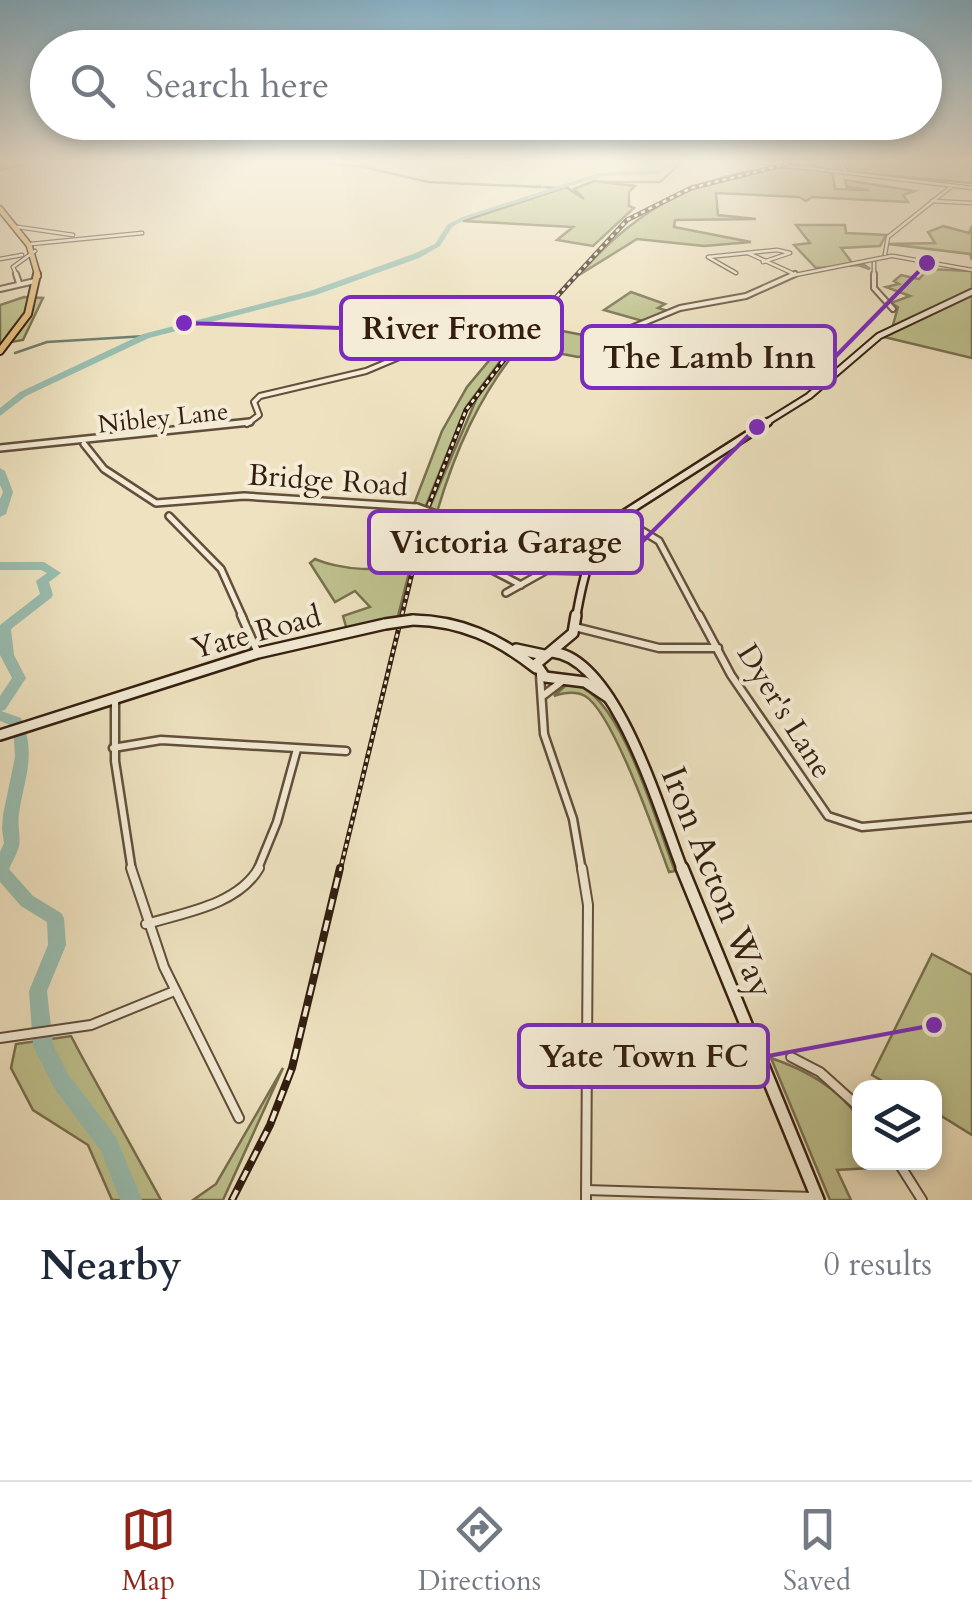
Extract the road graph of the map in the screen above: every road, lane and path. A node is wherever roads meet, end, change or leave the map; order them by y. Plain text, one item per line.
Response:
1 (9, 218) edge
2 (916, 218) edge
3 (18, 227) junction
4 (142, 234) dead end
5 (81, 236) junction
6 (33, 248) junction
7 (747, 252) junction
8 (24, 254) junction
9 (881, 257) junction
10 (0, 259) edge
11 (763, 262) junction
12 (864, 262) junction
13 (872, 266) junction
14 (972, 270) edge
15 (734, 273) dead end
16 (795, 274) junction
17 (766, 281) dead end
18 (38, 282) junction
19 (19, 283) junction
20 (773, 284) junction
21 (0, 289) edge
22 (972, 292) edge
23 (893, 309) dead end
24 (473, 326) dead end
25 (614, 335) dead end
26 (0, 352) edge
27 (83, 443) junction
28 (2, 447) edge
29 (169, 516) dead end
30 (620, 517) junction
31 (584, 571) junction
32 (521, 584) junction
33 (506, 593) dead end
34 (574, 630) junction
35 (718, 648) junction
36 (516, 649) junction
37 (258, 653) junction
38 (546, 654) junction
39 (578, 661) junction
40 (538, 671) junction
41 (567, 680) junction
42 (544, 695) junction
43 (115, 697) junction
44 (609, 698) junction
45 (5, 734) edge
46 (114, 748) junction
47 (297, 749) junction
48 (346, 751) dead end
49 (972, 817) edge
50 (146, 924) junction
51 (172, 992) junction
52 (0, 1038) edge
53 (791, 1057) dead end
54 (852, 1101) edge
55 (239, 1118) dead end
56 (903, 1170) edge
57 (586, 1195) edge
58 (818, 1199) edge
59 (922, 1200) edge

1 - 3 main road
2 - 9 street
3 - 5 street
3 - 6 main road
4 - 5 street
5 - 6 street
6 - 8 street
6 - 18 main road
7 - 11 street
7 - 11 street
7 - 15 street
8 - 10 street
8 - 19 street
9 - 12 street
9 - 13 street
9 - 14 street
11 - 16 street
12 - 13 street
12 - 16 street
13 - 23 street
16 - 20 street
17 - 20 street
18 - 19 street
18 - 26 main road
19 - 21 street
20 - 25 street
22 - 30 main road
24 - 27 street, Nibley Lane
27 - 28 street, Nibley Lane
27 - 32 street, Bridge Road, bridge
29 - 37 street
30 - 31 main road
30 - 35 street, Dyer's Lane
31 - 32 street
31 - 34 main road
32 - 33 street
34 - 35 street
34 - 38 main road
34 - 39 main road
35 - 49 street, Dyer's Lane
36 - 37 main road, Yate Road, bridge
36 - 38 main road, Yate Road
36 - 40 main road, Yate Road
37 - 43 main road, Yate Road
38 - 39 main road, Yate Road
38 - 40 main road
39 - 41 main road
39 - 44 main road, Iron Acton Way
40 - 41 main road
40 - 42 street
41 - 42 street
41 - 44 main road
42 - 57 street
43 - 45 main road, Yate Road
43 - 46 street
44 - 58 main road, Iron Acton Way
46 - 47 street
46 - 50 street
47 - 48 street
47 - 50 street
50 - 51 street
51 - 52 street
51 - 55 street
53 - 54 street
56 - 59 street
57 - 58 street

